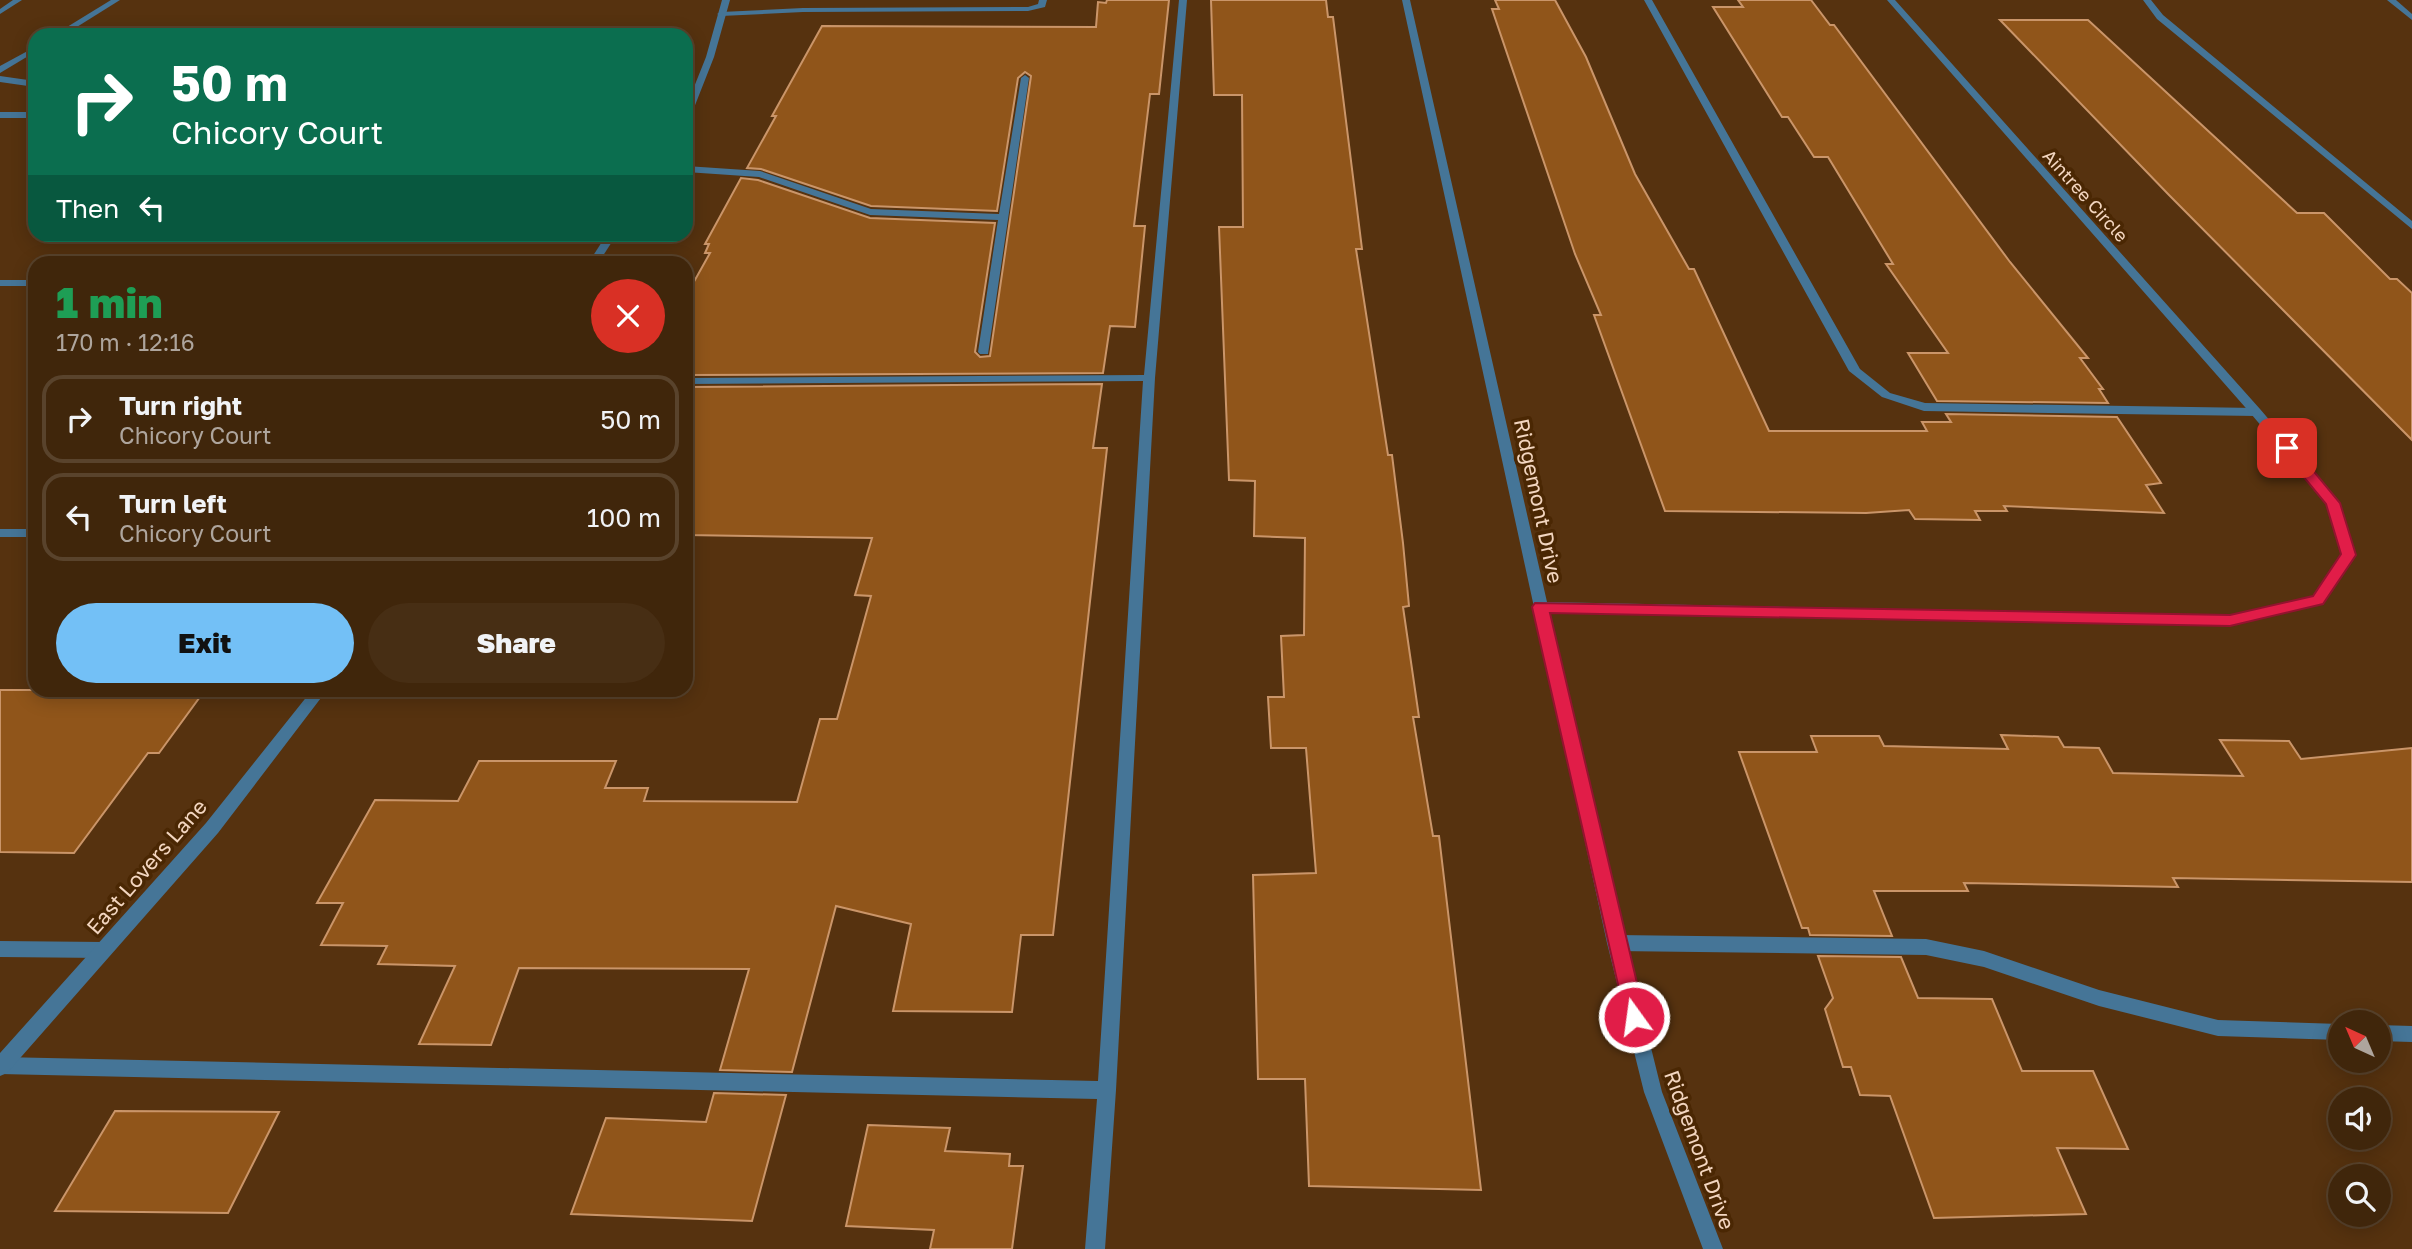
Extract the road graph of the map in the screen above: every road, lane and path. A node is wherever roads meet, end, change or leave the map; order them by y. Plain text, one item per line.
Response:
1 (18, 0) edge
2 (116, 0) edge
3 (726, 0) edge
4 (1043, 0) edge
5 (1183, 0) edge
6 (1406, 0) edge
7 (1648, 0) edge
8 (1891, 0) edge
9 (2147, 0) edge
10 (2391, 0) edge
11 (0, 12) edge
12 (721, 13) junction
13 (2412, 18) edge
14 (70, 28) edge
15 (28, 53) edge
16 (0, 70) edge
17 (1026, 78) dead end
18 (0, 79) edge
19 (28, 83) edge
20 (696, 93) joint
21 (693, 100) edge
22 (0, 115) edge
23 (28, 115) edge
24 (693, 169) edge
25 (1003, 217) junction
26 (2412, 226) edge
27 (0, 283) edge
28 (28, 283) edge
29 (984, 352) dead end
30 (1149, 378) junction
31 (693, 381) edge
32 (2256, 412) junction
33 (0, 533) edge
34 (28, 533) edge
35 (1540, 607) junction
36 (315, 697) edge
37 (1616, 943) junction
38 (0, 949) edge
39 (104, 950) junction
40 (2328, 1032) edge
41 (2391, 1033) edge
42 (2412, 1034) edge
43 (0, 1066) edge
44 (1107, 1090) junction
45 (1095, 1249) edge
46 (1713, 1249) edge

1 - 11 street
2 - 14 street
3 - 12 street
4 - 12 street
5 - 30 street
6 - 35 street, Ridgemont Drive
7 - 32 street
8 - 32 street, Aintree Circle
9 - 26 street
10 - 13 street
12 - 20 street
15 - 16 street
17 - 25 street
18 - 19 street
20 - 21 street
22 - 23 street
24 - 25 street
25 - 29 street
27 - 28 street
30 - 31 street
30 - 44 street
32 - 35 street, Aintree Circle
33 - 34 street
35 - 37 street, Ridgemont Drive
36 - 39 street, East Lovers Lane
37 - 40 street
37 - 46 street, Ridgemont Drive
38 - 39 street
39 - 43 street, East Lovers Lane
41 - 42 street
43 - 44 street
44 - 45 street

